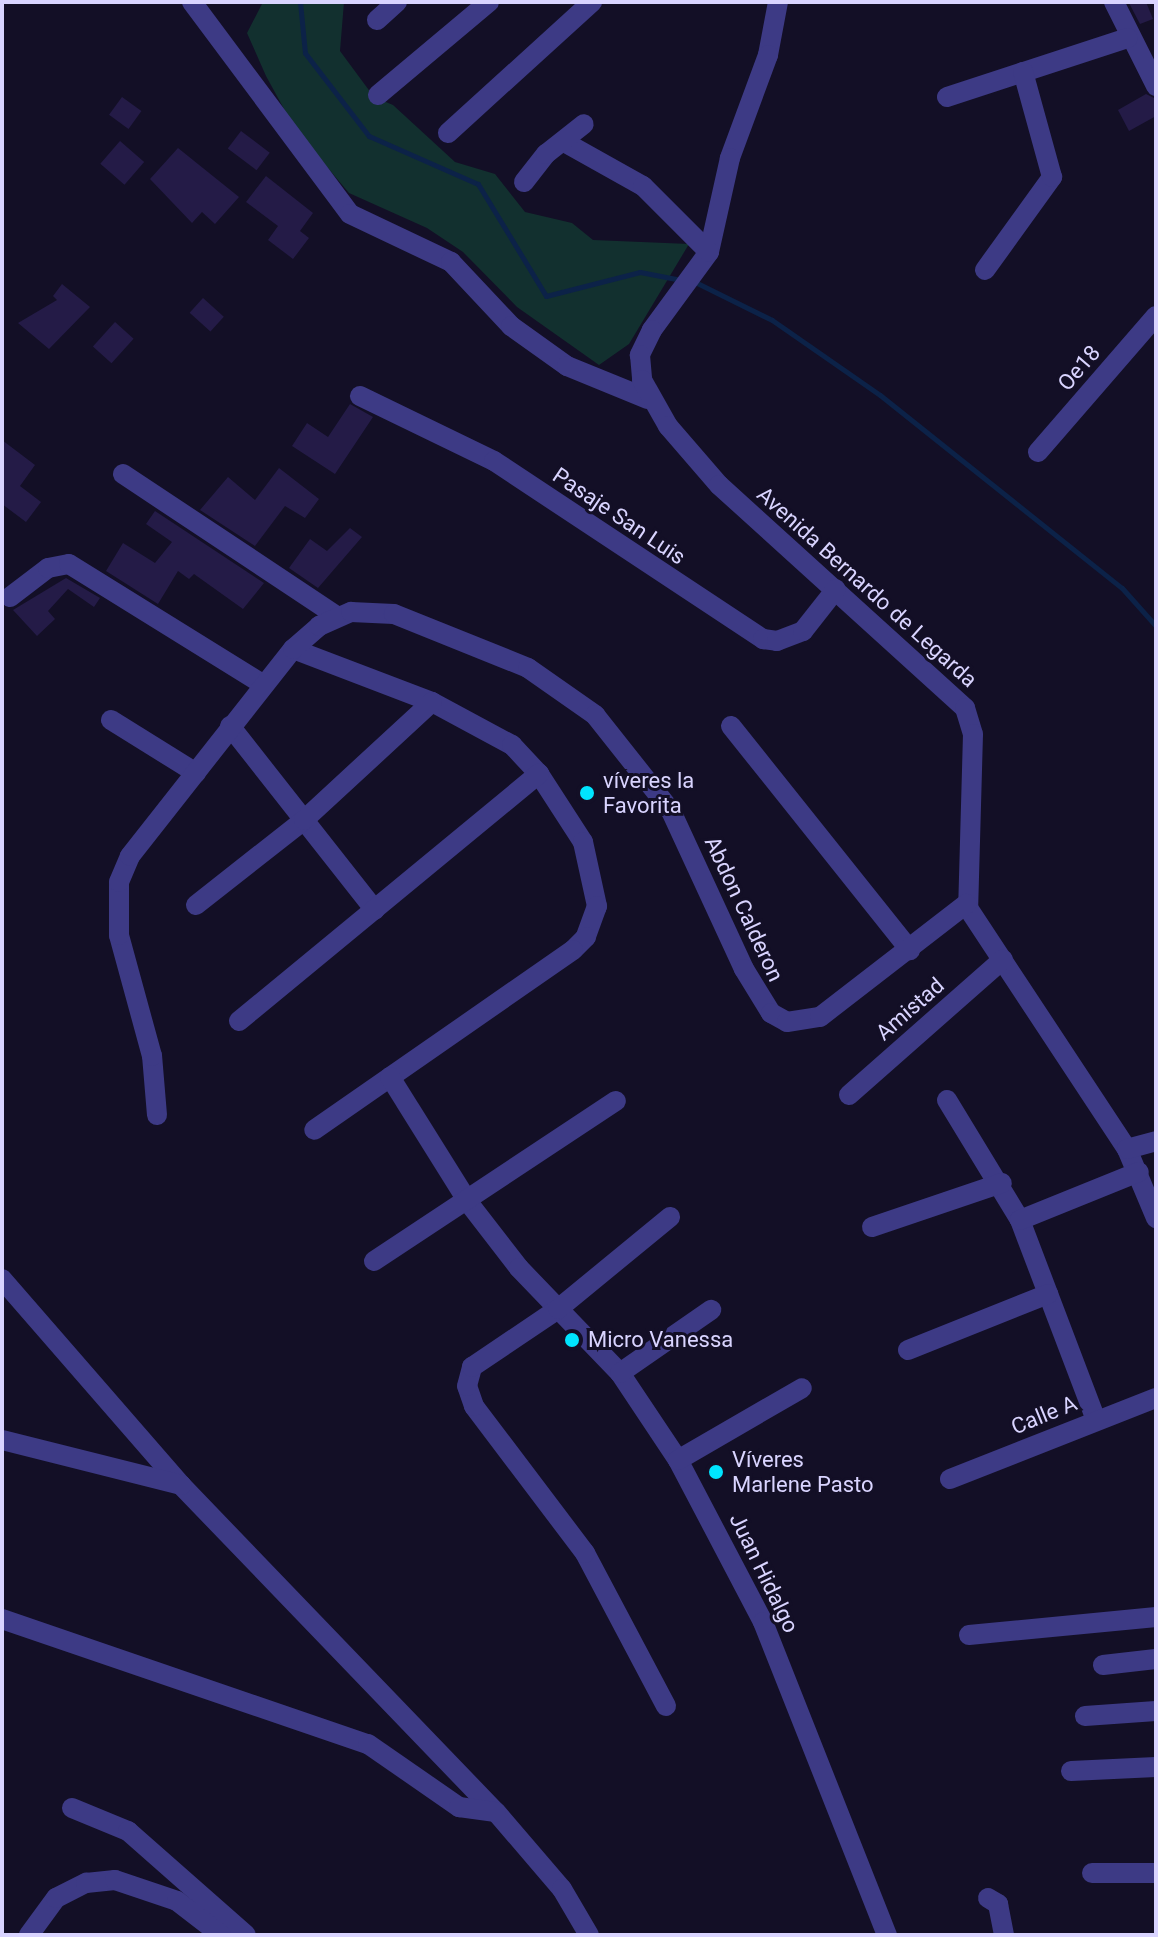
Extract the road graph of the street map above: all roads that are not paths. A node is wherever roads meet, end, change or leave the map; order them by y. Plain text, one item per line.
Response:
1 (192, 2) edge
2 (397, 2) edge
3 (489, 2) edge
4 (592, 2) edge
5 (778, 2) edge
6 (1114, 2) edge
7 (377, 20) dead end
8 (1128, 38) junction
9 (1023, 72) junction
10 (1156, 86) edge
11 (378, 95) dead end
12 (947, 97) dead end
13 (584, 124) dead end
14 (448, 133) dead end
15 (566, 143) junction
16 (524, 182) dead end
17 (706, 261) junction
18 (985, 270) dead end
19 (1156, 316) edge
20 (360, 396) dead end
21 (648, 399) junction
22 (1038, 452) dead end
23 (123, 474) dead end
24 (836, 589) junction
25 (10, 597) dead end
26 (337, 616) junction
27 (293, 649) junction
28 (264, 685) junction
29 (432, 702) junction
30 (111, 720) dead end
31 (230, 726) junction
32 (731, 726) dead end
33 (196, 773) junction
34 (539, 774) junction
35 (304, 820) junction
36 (966, 904) junction
37 (196, 905) dead end
38 (375, 910) junction
39 (910, 950) junction
40 (1003, 959) junction
41 (239, 1021) dead end
42 (390, 1077) junction
43 (849, 1095) dead end
44 (947, 1100) dead end
45 (616, 1101) dead end
46 (157, 1115) dead end
47 (314, 1130) dead end
48 (1156, 1141) edge
49 (1127, 1149) junction
50 (1139, 1172) junction
51 (1002, 1183) junction
52 (468, 1202) junction
53 (670, 1217) dead end
54 (1156, 1218) edge
55 (1020, 1220) junction
56 (872, 1227) dead end
57 (374, 1261) dead end
58 (2, 1279) edge
59 (1048, 1294) junction
60 (558, 1309) junction
61 (711, 1310) dead end
62 (908, 1350) dead end
63 (620, 1373) junction
64 (802, 1388) dead end
65 (1156, 1398) edge
66 (1096, 1420) junction
67 (2, 1440) edge
68 (678, 1460) junction
69 (950, 1479) dead end
70 (181, 1485) junction
71 (1156, 1617) edge
72 (2, 1619) edge
73 (969, 1635) dead end
74 (1156, 1659) edge
75 (1103, 1665) dead end
76 (666, 1706) dead end
77 (1156, 1711) edge
78 (1085, 1716) dead end
79 (1156, 1767) edge
80 (1071, 1771) dead end
81 (72, 1808) dead end
82 (496, 1812) junction
83 (1092, 1873) dead end
84 (1156, 1873) edge
85 (988, 1898) dead end
86 (29, 1935) edge
87 (221, 1935) edge
88 (246, 1935) edge
89 (589, 1935) edge
90 (887, 1935) edge
91 (1004, 1935) edge

1 - 21 street
2 - 7 street
3 - 11 street
4 - 14 street
5 - 17 street, Avenida Bernardo de Legarda
6 - 8 street
8 - 9 street
8 - 10 street
9 - 12 street
9 - 18 street
13 - 15 street
15 - 16 street
15 - 17 street
17 - 21 street, Avenida Bernardo de Legarda
19 - 22 street, Oe18
20 - 24 street, Pasaje San Luis
21 - 24 street, Avenida Bernardo de Legarda
23 - 26 street
24 - 36 street, Avenida Bernardo de Legarda
25 - 28 street
26 - 27 street
26 - 39 street, Abdon Calderon
27 - 28 street
27 - 29 street
28 - 31 street
29 - 34 street
29 - 35 street
30 - 33 street
31 - 33 street
31 - 35 street
32 - 39 street
33 - 46 street
34 - 38 street
34 - 42 street
35 - 37 street
35 - 38 street
36 - 39 street, Abdon Calderon
36 - 40 street
38 - 41 street
40 - 43 street, Amistad
40 - 49 street
42 - 47 street
42 - 52 street, Juan Hidalgo
44 - 51 street
45 - 52 street
48 - 49 street
49 - 50 street
50 - 54 street
50 - 55 street
51 - 55 street
51 - 56 street
52 - 57 street
52 - 60 street, Juan Hidalgo
53 - 60 street
55 - 59 street
58 - 70 street
59 - 62 street
59 - 66 street
60 - 63 street, Juan Hidalgo
60 - 76 street
61 - 63 street
63 - 68 street, Juan Hidalgo
64 - 68 street
65 - 66 street, Calle A
66 - 69 street, Calle A
67 - 70 street
68 - 90 street, Juan Hidalgo
70 - 82 street
71 - 73 street
72 - 82 street
74 - 75 street
77 - 78 street
79 - 80 street
81 - 88 street
82 - 89 street
83 - 84 street
85 - 91 street
86 - 87 street

